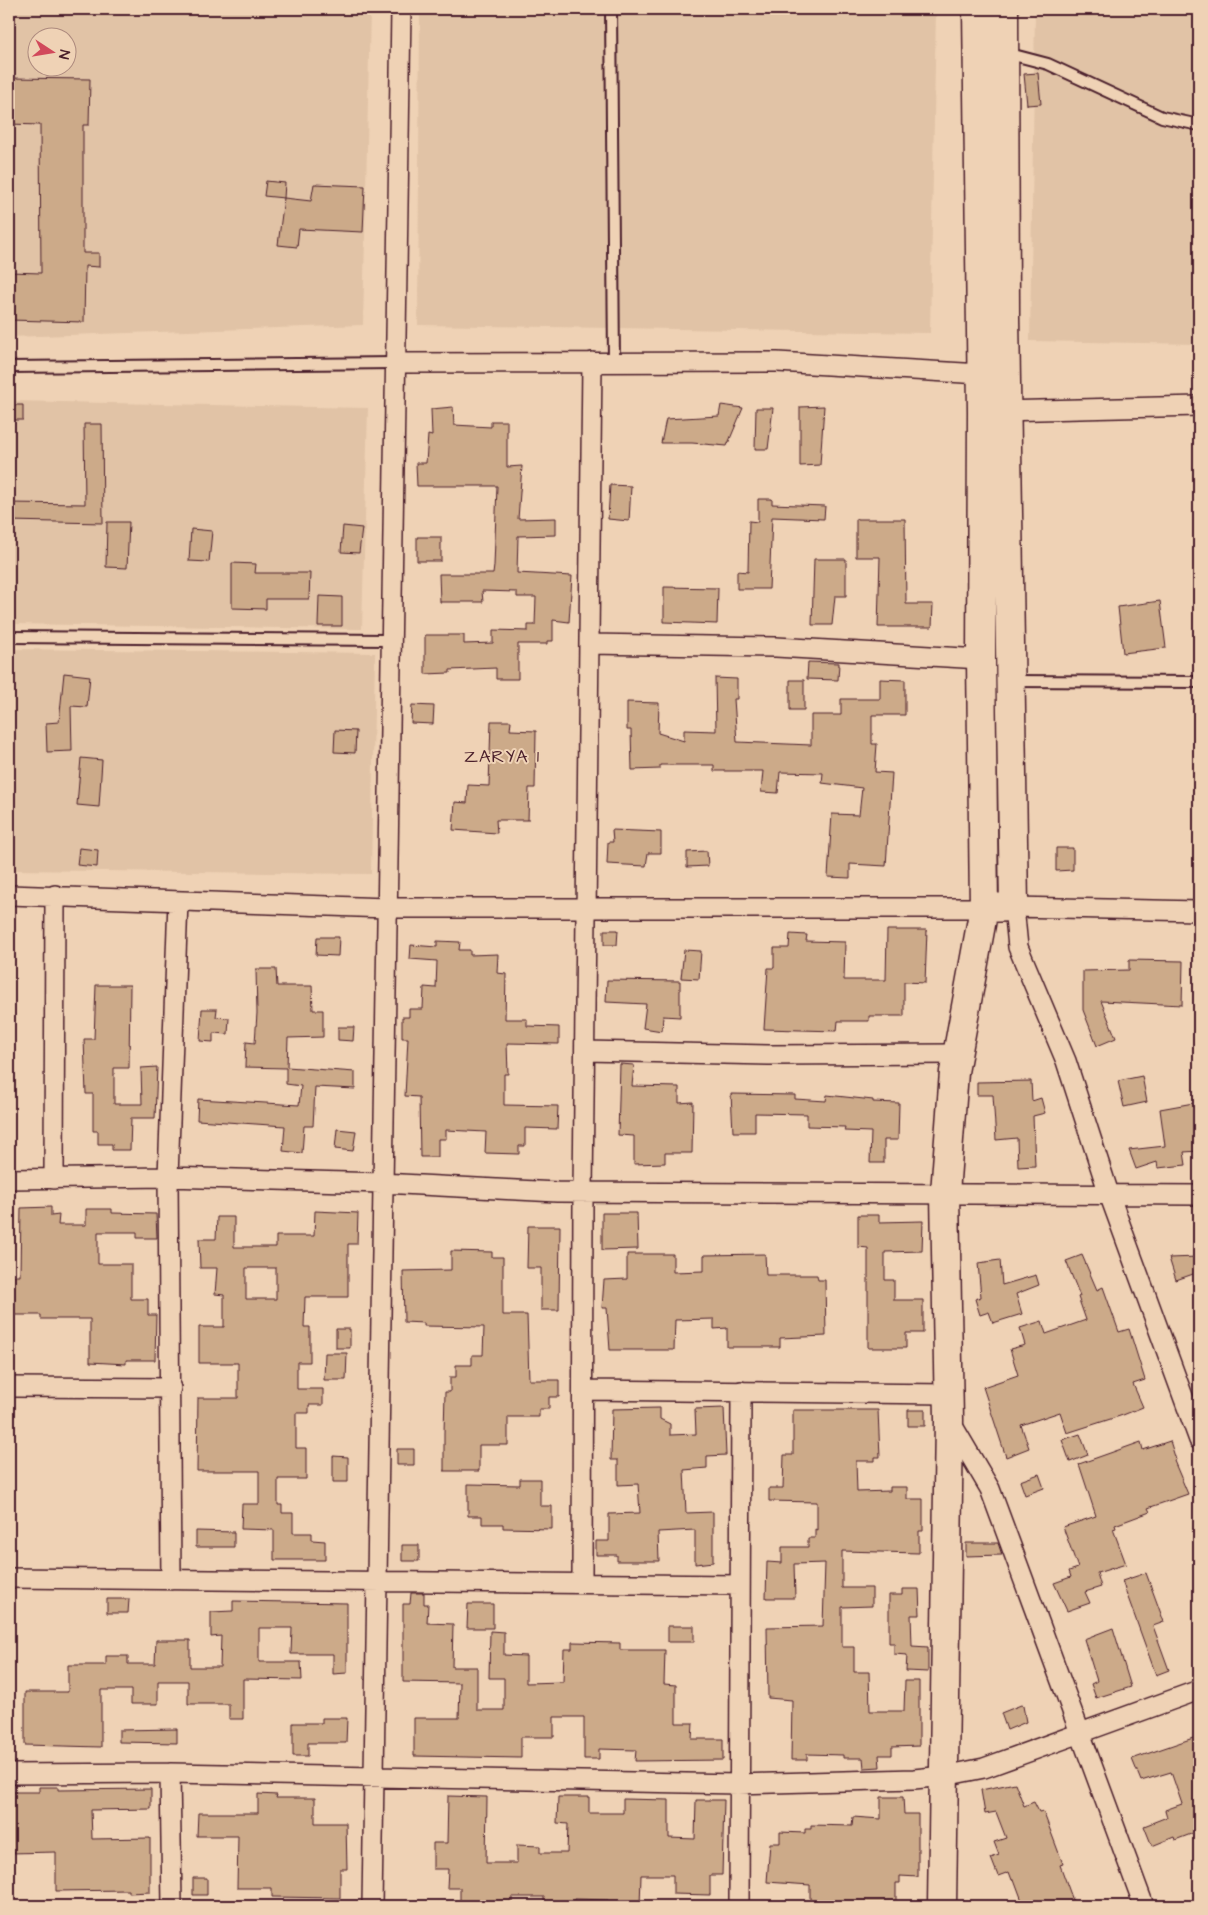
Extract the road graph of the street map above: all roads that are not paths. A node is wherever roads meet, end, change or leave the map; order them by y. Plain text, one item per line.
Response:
1 (401, 9) edge
2 (612, 9) edge
3 (977, 9) edge
4 (1004, 9) edge
5 (991, 53) junction
6 (1199, 125) edge
7 (592, 362) junction
8 (614, 362) junction
9 (395, 364) junction
10 (9, 368) edge
11 (980, 374) junction
12 (1199, 406) edge
13 (995, 411) junction
14 (9, 637) edge
15 (390, 640) junction
16 (590, 644) junction
17 (981, 659) junction
18 (1010, 681) junction
19 (1199, 682) edge
20 (9, 895) edge
21 (55, 895) junction
22 (178, 901) junction
23 (1014, 907) junction
24 (387, 908) junction
25 (587, 908) junction
26 (984, 908) junction
27 (1199, 911) edge
28 (586, 1051) junction
29 (957, 1054) junction
30 (168, 1177) junction
31 (9, 1179) edge
32 (54, 1179) junction
33 (382, 1183) junction
34 (583, 1192) junction
35 (945, 1193) junction
36 (1109, 1194) junction
37 (1199, 1194) edge
38 (9, 1387) edge
39 (171, 1388) junction
40 (583, 1390) junction
41 (741, 1391) junction
42 (949, 1407) junction
43 (1199, 1440) edge
44 (9, 1578) edge
45 (171, 1580) junction
46 (377, 1582) junction
47 (582, 1583) junction
48 (739, 1586) junction
49 (1199, 1690) edge
50 (1080, 1735) junction
51 (170, 1773) junction
52 (9, 1774) edge
53 (944, 1776) junction
54 (374, 1778) junction
55 (738, 1784) junction
56 (172, 1906) edge
57 (372, 1906) edge
58 (738, 1906) edge
59 (942, 1906) edge
60 (1144, 1906) edge

1 - 9 street
2 - 8 lane
3 - 5 street
4 - 5 street
5 - 6 lane
5 - 11 street
5 - 13 street
7 - 8 street
7 - 9 street
7 - 16 street
8 - 11 street
9 - 10 lane
9 - 15 street
11 - 13 street
12 - 13 street
13 - 17 street
13 - 18 street
14 - 15 lane
15 - 24 street
16 - 17 street
16 - 25 street
17 - 26 street
18 - 19 lane
18 - 23 street
20 - 21 street
21 - 22 street
21 - 32 street
22 - 24 street
22 - 30 street
23 - 26 street
23 - 27 street
23 - 36 street
24 - 25 street
24 - 33 street
25 - 26 street
25 - 28 street
26 - 29 street
28 - 29 street
28 - 34 street
29 - 35 street
30 - 32 street
30 - 33 street
30 - 39 street
31 - 32 street
33 - 34 street
33 - 46 street
34 - 35 street
34 - 40 street
35 - 36 street
35 - 42 street
36 - 37 street
36 - 43 street
38 - 39 street
39 - 45 street
40 - 41 street
40 - 47 street
41 - 42 street
41 - 48 street
42 - 50 street
42 - 53 street
44 - 45 street
45 - 46 street
46 - 47 street
46 - 54 street
47 - 48 street
48 - 55 street
49 - 50 street
50 - 53 street
50 - 60 street
51 - 52 street
51 - 54 street
51 - 56 street
53 - 55 street
53 - 59 street
54 - 55 street
54 - 57 street
55 - 58 street

